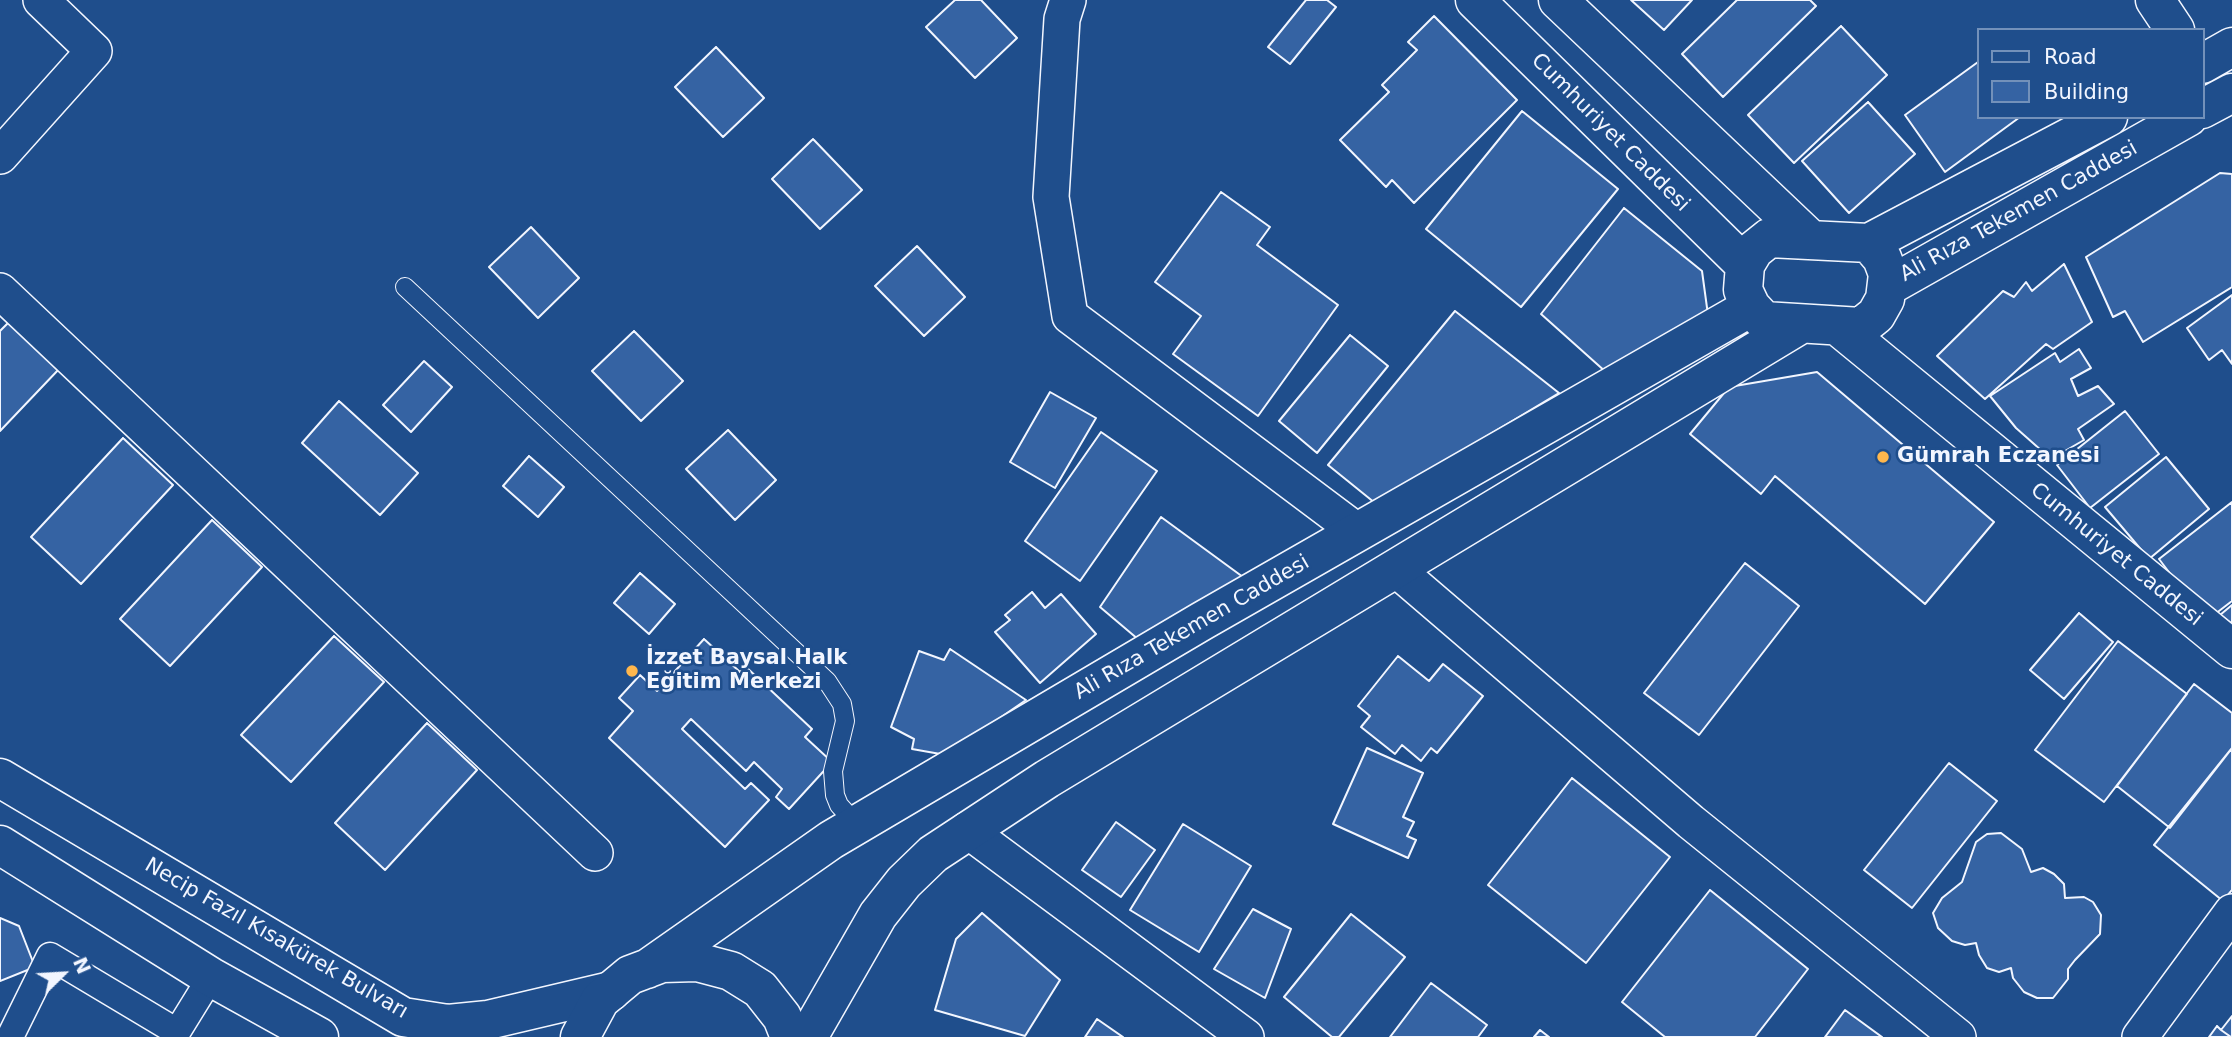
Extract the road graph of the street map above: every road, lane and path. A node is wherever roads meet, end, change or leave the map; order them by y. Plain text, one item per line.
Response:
1 (41, 0) edge
2 (1068, 0) edge
3 (1475, 0) edge
4 (1558, 0) edge
5 (2155, 0) edge
6 (2174, 28) edge
7 (2232, 47) edge
8 (2204, 63) edge
9 (2104, 119) edge
10 (2184, 119) edge
11 (0, 156) edge
12 (1811, 240) junction
13 (1869, 243) junction
14 (1745, 265) junction
15 (1887, 287) junction
16 (405, 288) dead end
17 (0, 291) edge
18 (1751, 307) junction
19 (1801, 324) junction
20 (1839, 327) junction
21 (1358, 532) junction
22 (1397, 570) junction
23 (2232, 649) edge
24 (0, 778) edge
25 (857, 825) junction
26 (967, 830) junction
27 (0, 845) edge
28 (595, 853) dead end
29 (2232, 912) edge
30 (647, 969) junction
31 (211, 977) junction
32 (611, 991) junction
33 (176, 1035) edge
34 (10, 1037) edge
35 (319, 1037) edge
36 (580, 1037) edge
37 (790, 1037) edge
38 (808, 1037) edge
39 (1246, 1037) edge
40 (1958, 1037) edge
41 (2140, 1037) edge

1 - 11 street
2 - 21 street
3 - 14 main road, Cumhuriyet Caddesi
4 - 12 main road
5 - 6 main road
7 - 8 main road
9 - 13 main road, Ali Rıza Tekemen Caddesi
10 - 15 main road, Ali Rıza Tekemen Caddesi
12 - 13 main road
12 - 14 main road
13 - 15 main road
14 - 18 main road
15 - 20 main road
16 - 25 lane
17 - 28 street
18 - 19 main road
18 - 21 main road, Ali Rıza Tekemen Caddesi
19 - 20 main road
19 - 22 main road
20 - 23 main road, Cumhuriyet Caddesi
21 - 25 main road, Ali Rıza Tekemen Caddesi
22 - 26 main road
22 - 40 street
24 - 32 main road, Necip Fazıl Kısakürek Bulvarı
25 - 30 main road, Ali Rıza Tekemen Caddesi
26 - 38 main road
26 - 39 street
27 - 31 main road
29 - 41 street
30 - 32 main road
30 - 37 main road
31 - 33 street
31 - 35 main road
32 - 36 main road
33 - 34 street

